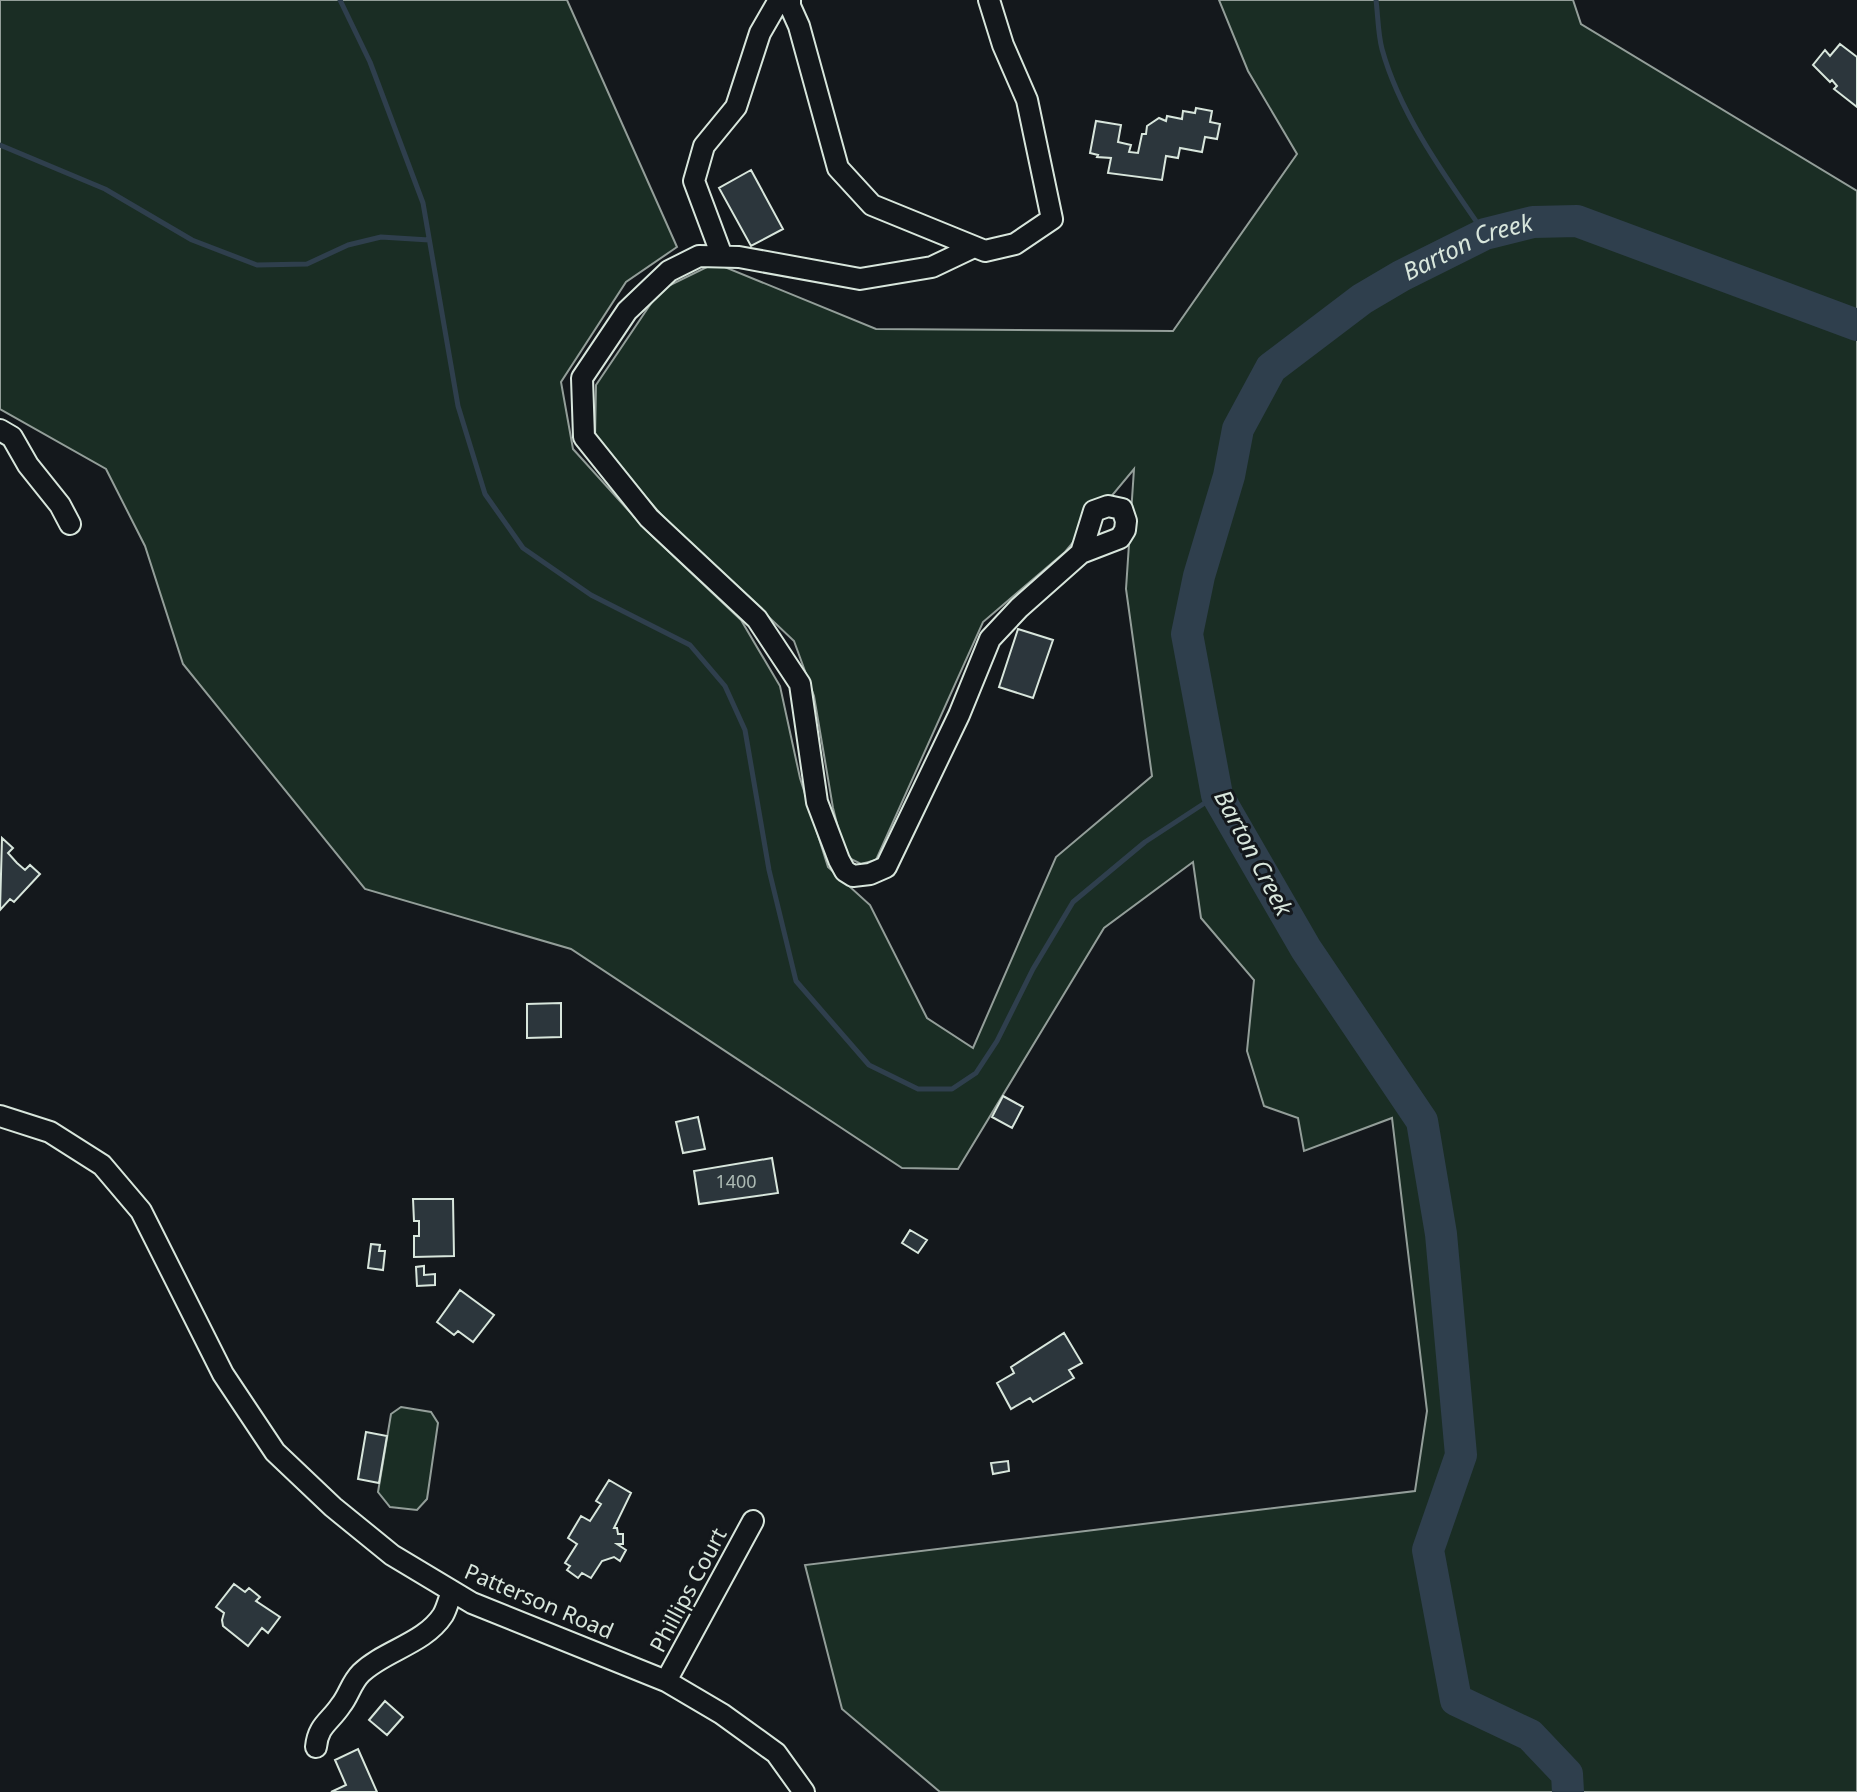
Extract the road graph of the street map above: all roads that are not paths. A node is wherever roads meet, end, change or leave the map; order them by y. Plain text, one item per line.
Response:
1 (779, 0) edge
2 (790, 0) edge
3 (989, 0) edge
4 (974, 247) junction
5 (722, 256) junction
6 (0, 430) edge
7 (70, 524) dead end
8 (1081, 553) dead end
9 (0, 1116) edge
10 (753, 1521) dead end
11 (452, 1591) junction
12 (666, 1681) junction
13 (316, 1747) dead end
14 (804, 1792) edge

1 - 5 street
2 - 4 street
3 - 4 street
4 - 5 street
5 - 8 street
6 - 7 street
9 - 11 street, Patterson Road
10 - 12 street, Phillips Court
11 - 12 street, Patterson Road
11 - 13 street
12 - 14 street, Patterson Road

